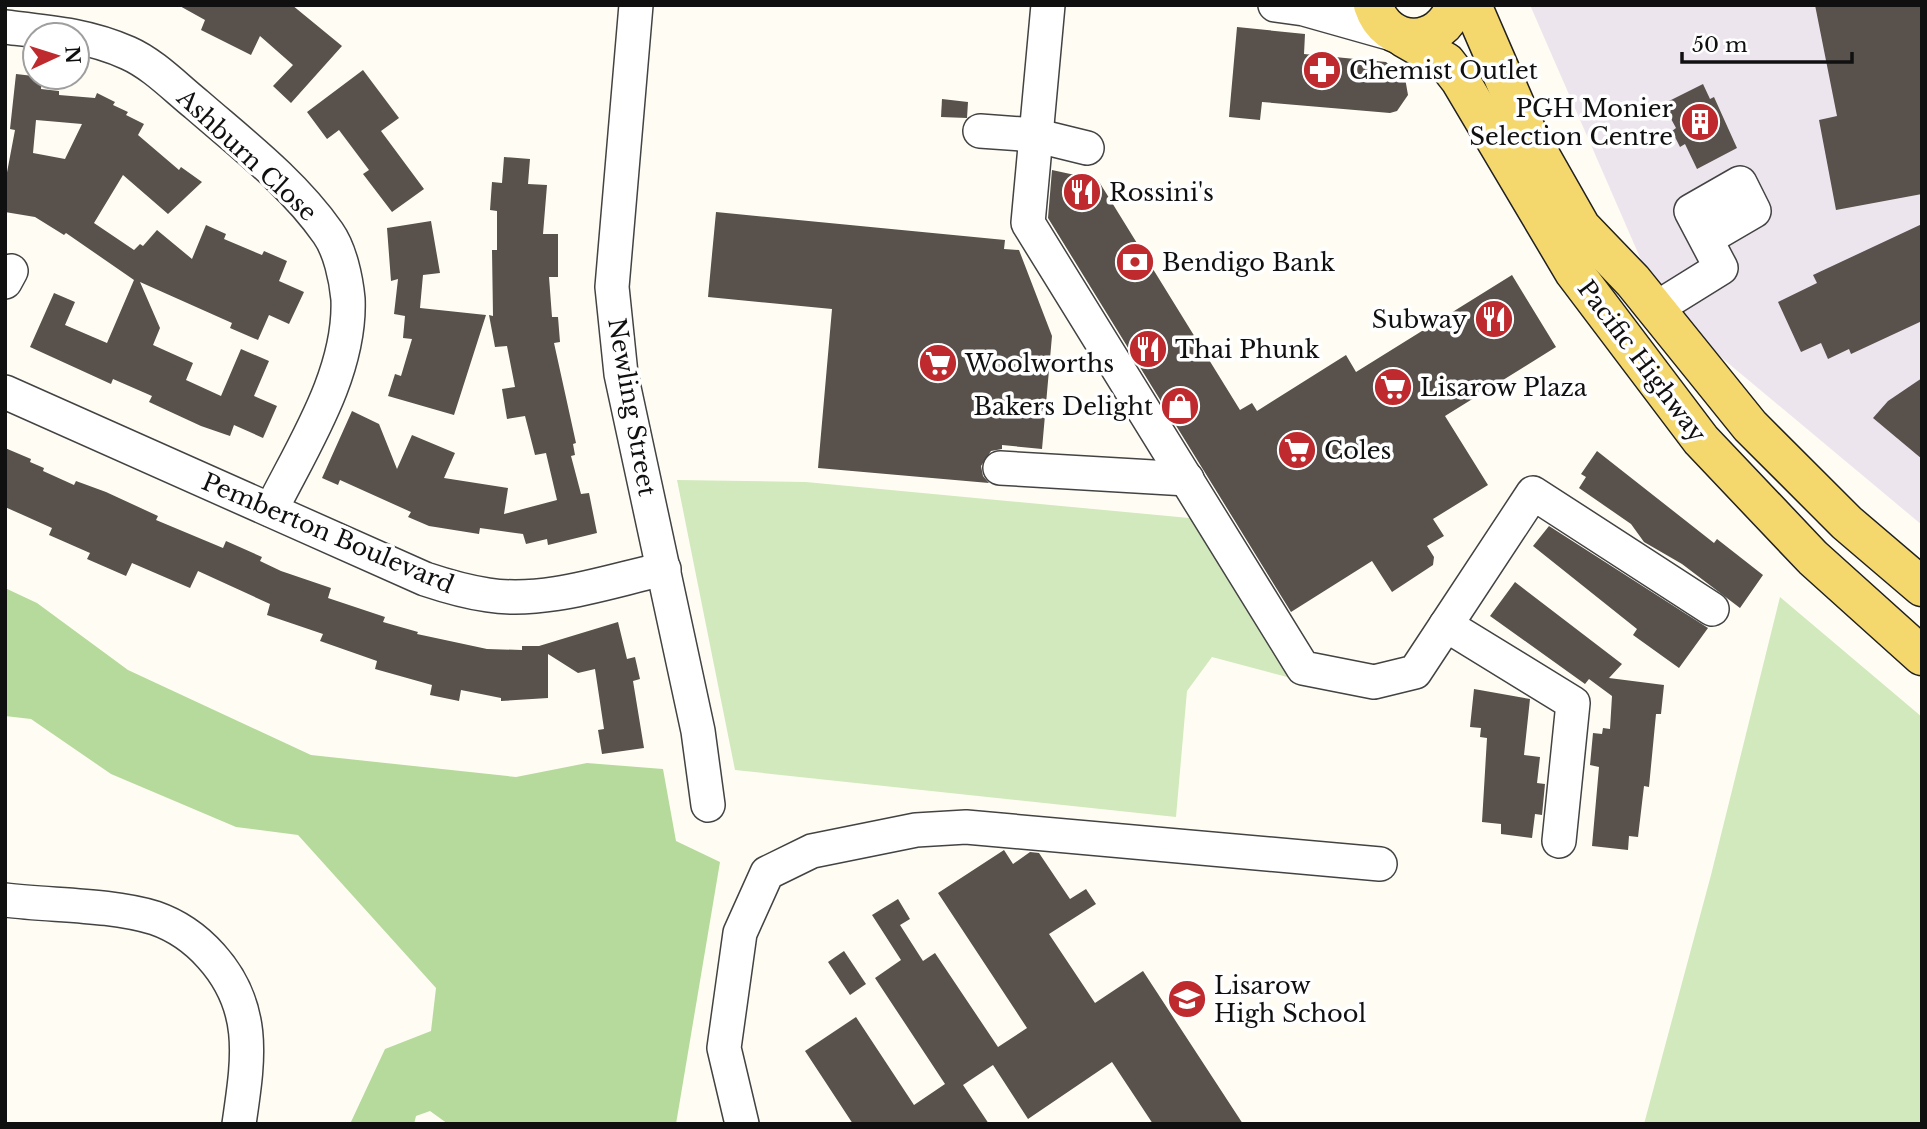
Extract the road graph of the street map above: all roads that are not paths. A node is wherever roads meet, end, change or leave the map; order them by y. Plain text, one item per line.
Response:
1 (636, 5) edge
2 (1048, 5) edge
3 (1275, 5) edge
4 (1373, 5) edge
5 (1455, 5) edge
6 (1472, 5) edge
7 (1494, 5) edge
8 (5, 27) edge
9 (1400, 36) junction
10 (979, 131) dead end
11 (1034, 135) junction
12 (1087, 148) dead end
13 (1706, 239) dead end
14 (1644, 295) junction
15 (5, 392) edge
16 (1000, 468) dead end
17 (1187, 479) junction
18 (271, 510) junction
19 (664, 569) junction
20 (1922, 587) edge
21 (1712, 609) dead end
22 (1446, 625) junction
23 (1922, 656) edge
24 (708, 805) dead end
25 (1559, 841) dead end
26 (1380, 864) dead end
27 (5, 900) edge
28 (239, 1124) edge
29 (742, 1124) edge

1 - 19 street, Newling Street
2 - 11 street
3 - 9 street
4 - 9 main road
5 - 9 main road
6 - 14 main road, Pacific Highway
7 - 14 main road
8 - 18 street, Ashburn Close
9 - 23 main road, Pacific Highway
10 - 11 street
11 - 12 street
11 - 17 street
13 - 14 street
14 - 20 main road, Pacific Highway
15 - 18 street, Pemberton Boulevard
16 - 17 street
17 - 22 street
18 - 19 street, Pemberton Boulevard
19 - 24 street, Newling Street
21 - 22 street
22 - 25 street
26 - 29 street
27 - 28 street

